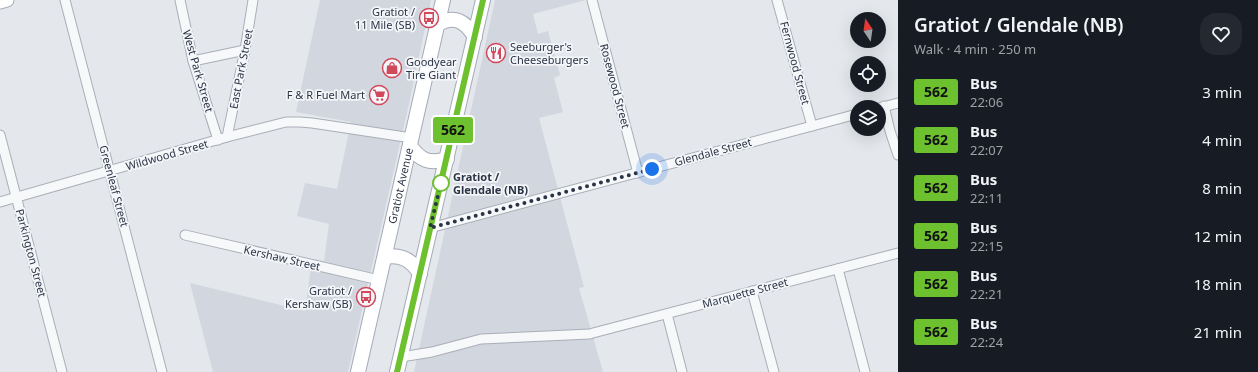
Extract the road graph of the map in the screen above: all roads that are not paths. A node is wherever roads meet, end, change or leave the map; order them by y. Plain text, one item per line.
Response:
1 (7, 0) edge
2 (65, 0) edge
3 (180, 0) edge
4 (253, 0) edge
5 (443, 0) edge
6 (483, 0) edge
7 (592, 0) edge
8 (777, 0) edge
9 (0, 2) edge
10 (438, 24) junction
11 (474, 37) junction
12 (245, 50) junction
13 (193, 61) junction
14 (898, 103) edge
15 (886, 106) edge
16 (850, 116) edge
17 (886, 119) edge
18 (812, 126) junction
19 (0, 135) edge
20 (223, 139) junction
21 (411, 142) junction
22 (898, 155) edge
23 (446, 159) junction
24 (110, 171) junction
25 (638, 173) junction
26 (17, 197) junction
27 (0, 202) edge
28 (430, 228) junction
29 (185, 235) dead end
30 (898, 253) edge
31 (385, 257) junction
32 (838, 269) junction
33 (420, 274) junction
34 (380, 280) junction
35 (752, 291) junction
36 (667, 314) junction
37 (401, 357) junction
38 (360, 365) edge
39 (62, 372) edge
40 (162, 372) edge
41 (368, 372) edge
42 (398, 372) edge
43 (682, 372) edge
44 (774, 372) edge
45 (865, 372) edge

1 - 9 main road
2 - 24 street, Greenleaf Street
3 - 13 street, West Park Street
4 - 12 street, East Park Street
5 - 10 main road, Gratiot Avenue
6 - 11 main road
7 - 25 street, Rosewood Street
8 - 18 street, Fernwood Street
10 - 11 main road
10 - 21 main road, Gratiot Avenue
11 - 23 main road
12 - 13 street
12 - 20 street, East Park Street
13 - 20 street, West Park Street
14 - 15 street
16 - 18 street, Glendale Street
17 - 22 street
18 - 25 street, Glendale Street
19 - 26 street, Parkington Street
20 - 21 street, Wildwood Street
20 - 24 street, Wildwood Street
21 - 23 main road
21 - 31 main road, Gratiot Avenue
23 - 28 main road
24 - 26 street, Wildwood Street
24 - 40 street, Greenleaf Street
25 - 28 street, Glendale Street
26 - 27 street, Wildwood Street
26 - 39 street, Parkington Street
28 - 33 main road
29 - 34 street, Kershaw Street
30 - 32 street, Marquette Street
31 - 33 main road
31 - 34 main road, Gratiot Avenue
32 - 35 street, Marquette Street
32 - 45 street
33 - 37 main road
34 - 38 main road, Gratiot Avenue
35 - 36 street, Marquette Street
35 - 44 street
36 - 37 street, Marquette Street
36 - 43 street
37 - 42 main road
38 - 41 main road

